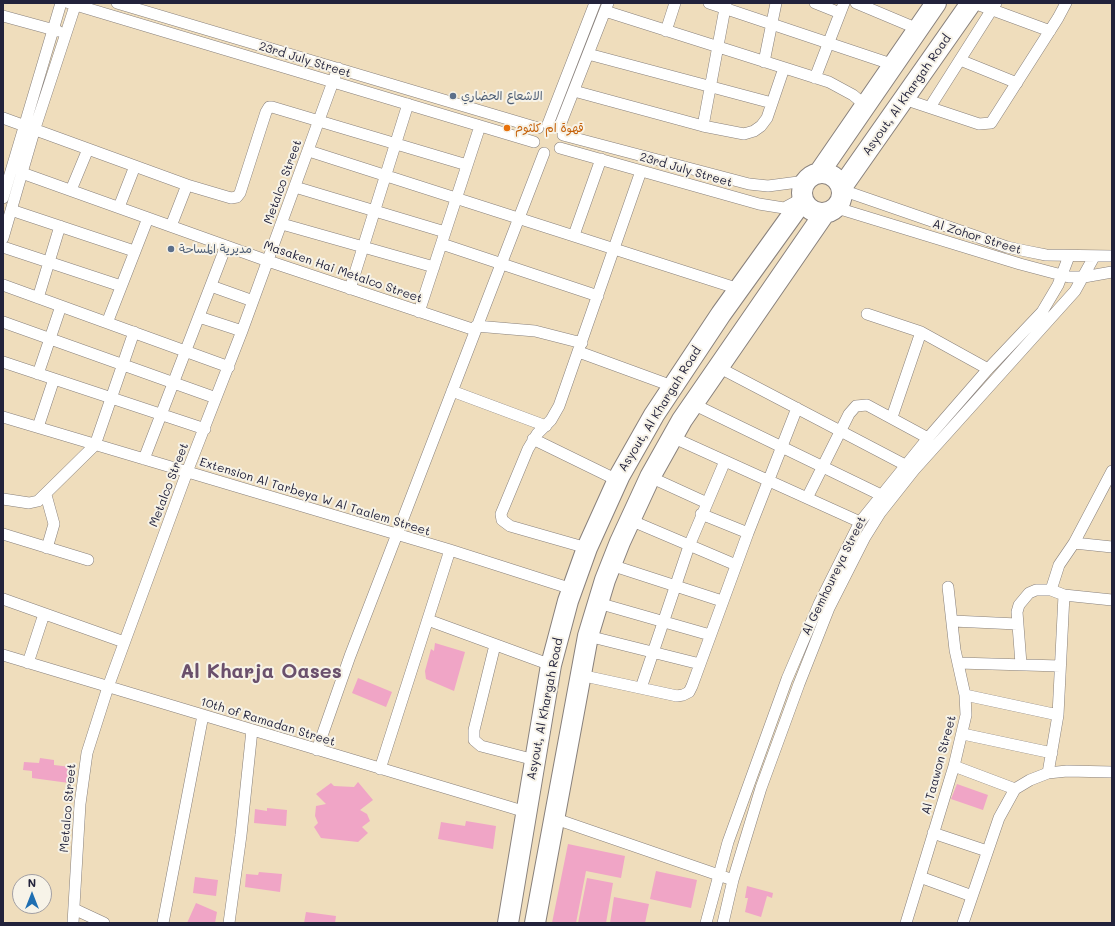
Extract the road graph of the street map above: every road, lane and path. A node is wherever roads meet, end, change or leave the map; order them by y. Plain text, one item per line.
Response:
1 (61, 3) edge
2 (117, 3) edge
3 (595, 3) edge
4 (675, 3) edge
5 (709, 3) edge
6 (776, 3) edge
7 (815, 3) edge
8 (856, 3) edge
9 (936, 3) edge
10 (973, 3) edge
11 (1066, 3) edge
12 (73, 4) edge
13 (726, 6) edge
14 (994, 6) edge
15 (607, 7) edge
16 (842, 8) edge
17 (3, 16) edge
18 (771, 24) junction
19 (52, 29) junction
20 (918, 29) junction
21 (666, 31) junction
22 (1050, 31) junction
23 (66, 33) junction
24 (828, 43) junction
25 (718, 47) junction
26 (588, 54) junction
27 (960, 60) junction
28 (764, 62) junction
29 (894, 65) junction
30 (338, 68) junction
31 (784, 68) junction
32 (815, 78) junction
33 (333, 82) junction
34 (1017, 83) junction
35 (710, 86) junction
36 (574, 91) junction
37 (904, 99) junction
38 (772, 103) junction
39 (408, 104) junction
40 (865, 106) junction
41 (930, 107) junction
42 (3, 118) edge
43 (320, 121) junction
44 (24, 124) junction
45 (480, 126) junction
46 (543, 126) junction
47 (703, 126) junction
48 (35, 128) junction
49 (561, 132) junction
50 (534, 142) junction
51 (395, 144) junction
52 (560, 148) junction
53 (88, 149) junction
54 (309, 151) junction
55 (544, 153) junction
56 (601, 159) junction
57 (467, 165) junction
58 (135, 166) junction
59 (641, 171) junction
60 (22, 173) junction
61 (385, 175) junction
62 (187, 184) junction
63 (295, 187) junction
64 (807, 188) junction
65 (71, 190) junction
66 (3, 198) edge
67 (457, 198) junction
68 (836, 200) junction
69 (119, 208) junction
70 (10, 210) junction
71 (374, 211) junction
72 (148, 218) junction
73 (519, 218) junction
74 (282, 224) junction
75 (60, 226) junction
76 (171, 226) junction
77 (445, 232) junction
78 (574, 235) junction
79 (3, 238) edge
80 (442, 244) junction
81 (226, 246) junction
82 (3, 247) edge
83 (363, 247) junction
84 (614, 248) junction
85 (134, 252) junction
86 (1069, 256) junction
87 (1112, 256) edge
88 (1094, 257) junction
89 (268, 261) junction
90 (49, 262) junction
91 (500, 263) junction
92 (434, 267) junction
93 (1112, 272) edge
94 (1062, 274) junction
95 (1084, 277) junction
96 (3, 285) edge
97 (121, 286) junction
98 (210, 286) junction
99 (350, 289) junction
100 (739, 289) junction
101 (598, 296) junction
102 (38, 298) junction
103 (253, 301) junction
104 (61, 306) junction
105 (419, 312) junction
106 (867, 314) dead end
107 (199, 316) junction
108 (3, 322) edge
109 (106, 323) junction
110 (476, 328) junction
111 (242, 331) junction
112 (134, 332) junction
113 (921, 332) junction
114 (50, 339) junction
115 (580, 347) junction
116 (186, 351) junction
117 (3, 362) edge
118 (123, 365) junction
119 (229, 367) junction
120 (718, 367) junction
121 (988, 369) junction
122 (38, 374) junction
123 (54, 379) junction
124 (173, 383) junction
125 (672, 386) junction
126 (452, 391) junction
127 (111, 398) junction
128 (216, 398) junction
129 (693, 404) junction
130 (797, 408) junction
131 (162, 415) junction
132 (3, 417) edge
133 (892, 417) junction
134 (546, 426) junction
135 (38, 427) junction
136 (205, 429) junction
137 (840, 431) junction
138 (672, 437) junction
139 (928, 438) junction
140 (533, 439) junction
141 (95, 444) junction
142 (781, 446) junction
143 (144, 459) junction
144 (726, 461) junction
145 (823, 467) junction
146 (910, 467) junction
147 (1112, 471) edge
148 (187, 472) junction
149 (650, 477) junction
150 (617, 480) junction
151 (768, 480) junction
152 (880, 494) junction
153 (1107, 494) edge
154 (46, 495) junction
155 (807, 498) junction
156 (3, 499) edge
157 (707, 503) junction
158 (701, 514) junction
159 (630, 520) junction
160 (860, 522) junction
161 (748, 533) junction
162 (3, 534) edge
163 (396, 535) junction
164 (1074, 543) junction
165 (689, 546) junction
166 (1112, 547) edge
167 (47, 548) junction
168 (587, 548) junction
169 (450, 550) junction
170 (88, 560) dead end
171 (736, 564) junction
172 (611, 565) junction
173 (839, 576) junction
174 (674, 586) junction
175 (948, 587) dead end
176 (572, 589) junction
177 (1051, 590) junction
178 (1064, 595) junction
179 (3, 599) edge
180 (1112, 600) edge
181 (722, 601) junction
182 (598, 603) junction
183 (44, 614) junction
184 (428, 620) junction
185 (663, 622) junction
186 (953, 622) junction
187 (1017, 624) junction
188 (710, 635) junction
189 (588, 636) junction
190 (124, 642) junction
191 (495, 645) junction
192 (652, 653) junction
193 (3, 655) edge
194 (28, 663) junction
195 (958, 663) junction
196 (700, 664) junction
197 (1021, 664) junction
198 (551, 665) junction
199 (1060, 666) junction
200 (580, 675) junction
201 (787, 679) junction
202 (798, 684) junction
203 (108, 687) junction
204 (641, 688) junction
205 (965, 695) junction
206 (203, 715) junction
207 (1058, 715) junction
208 (252, 730) junction
209 (963, 734) junction
210 (317, 750) junction
211 (1052, 754) junction
212 (535, 760) junction
213 (954, 766) junction
214 (380, 769) junction
215 (1112, 772) edge
216 (1048, 773) junction
217 (748, 784) junction
218 (761, 788) junction
219 (1015, 789) junction
220 (526, 812) junction
221 (553, 818) junction
222 (934, 833) junction
223 (987, 851) junction
224 (718, 875) junction
225 (920, 877) junction
226 (733, 880) junction
227 (972, 896) junction
228 (74, 908) junction
229 (74, 923) edge
230 (104, 923) edge
231 (163, 923) edge
232 (229, 923) edge
233 (508, 923) edge
234 (535, 923) edge
235 (706, 923) edge
236 (722, 923) edge
237 (906, 923) edge
238 (964, 923) edge

1 - 19 street
2 - 30 street, 23rd July Street
3 - 46 street
4 - 21 street
5 - 13 street
6 - 18 street
7 - 16 street
8 - 20 street
9 - 20 highway, Asyout, Al Khargah Road
10 - 14 street
10 - 37 highway, Asyout, Al Khargah Road
11 - 22 street
12 - 23 street
12 - 33 street, 23rd July Street
13 - 18 street
13 - 25 street
14 - 22 street
14 - 27 street
15 - 21 street
15 - 26 street
16 - 24 street
17 - 19 street
18 - 24 street
18 - 28 street
19 - 23 street
19 - 44 street
20 - 29 highway, Asyout, Al Khargah Road
21 - 25 street
22 - 34 street
23 - 48 street
24 - 29 street
24 - 32 street
25 - 28 street
25 - 35 street
26 - 35 street
26 - 36 street
27 - 34 street
27 - 41 street
28 - 31 street
29 - 40 highway, Asyout, Al Khargah Road
30 - 33 street, Metalco Street
30 - 46 street, 23rd July Street
31 - 32 street
31 - 38 street
32 - 40 street
33 - 39 street, 23rd July Street
33 - 43 street, Metalco Street
34 - 41 street
35 - 38 street
35 - 47 street
36 - 47 street
36 - 49 street
37 - 41 street
37 - 68 highway, Asyout, Al Khargah Road
38 - 47 street
39 - 45 street, 23rd July Street
39 - 51 street
40 - 64 highway, Asyout, Al Khargah Road
42 - 44 street
43 - 51 street
43 - 54 street, Metalco Street
43 - 62 street
44 - 48 street
44 - 66 street
45 - 50 street, 23rd July Street
45 - 57 street
46 - 49 street
46 - 50 street
48 - 53 street
48 - 60 street
49 - 52 street
49 - 64 street, 23rd July Street
50 - 55 street
51 - 57 street
51 - 61 street
52 - 55 street
52 - 56 street, 23rd July Street
53 - 58 street
53 - 65 street
54 - 61 street
54 - 63 street, Metalco Street
55 - 73 street
56 - 59 street, 23rd July Street
56 - 78 street
57 - 67 street
58 - 62 street
58 - 69 street
59 - 64 street, 23rd July Street
59 - 84 street
60 - 65 street, Masaken Hai Metalco Street
60 - 70 street
61 - 67 street
61 - 71 street
62 - 76 street
63 - 71 street
63 - 74 street, Metalco Street
64 - 68 highway
64 - 68 highway
64 - 100 highway, Asyout, Al Khargah Road
65 - 69 street, Masaken Hai Metalco Street
67 - 73 street
67 - 77 street
68 - 86 street, Al Zohor Street
68 - 94 street, Al Zohor Street
68 - 120 highway, Asyout, Al Khargah Road
69 - 72 street, Masaken Hai Metalco Street
70 - 75 street
70 - 79 street
71 - 77 street
71 - 83 street
72 - 76 street, Masaken Hai Metalco Street
72 - 85 street
73 - 78 street
73 - 91 street
74 - 83 street
74 - 89 street, Metalco Street
75 - 85 street
75 - 90 street
76 - 81 street, Masaken Hai Metalco Street
77 - 80 street
78 - 84 street
80 - 91 street
80 - 92 street
81 - 89 street, Masaken Hai Metalco Street
81 - 98 street
82 - 90 street
83 - 92 street
83 - 99 street
84 - 100 street
84 - 101 street
85 - 97 street
86 - 88 street, Al Zohor Street
86 - 94 street, Al Gemhoureya Street
87 - 88 street, Al Zohor Street
88 - 95 street, Al Gemhoureya Street
89 - 99 street, Masaken Hai Metalco Street
89 - 103 street, Metalco Street
90 - 97 street
90 - 102 street
91 - 101 street
91 - 110 street
92 - 105 street
93 - 95 street, Al Zohor Street
94 - 95 street, Al Zohor Street
94 - 121 street, Al Gemhoureya Street
95 - 146 street, Al Gemhoureya Street
96 - 102 street
97 - 109 street
98 - 103 street
98 - 107 street
99 - 105 street, Masaken Hai Metalco Street
100 - 125 highway, Asyout, Al Khargah Road
101 - 115 street
102 - 104 street
103 - 111 street, Metalco Street
104 - 109 street
104 - 114 street
105 - 110 street, Masaken Hai Metalco Street
106 - 113 street
107 - 111 street
107 - 116 street
108 - 114 street
109 - 112 street
110 - 115 street, Masaken Hai Metalco Street
110 - 126 street
111 - 119 street, Metalco Street
112 - 116 street
112 - 118 street
113 - 121 street
113 - 133 street
114 - 118 street
114 - 122 street
115 - 125 street, Masaken Hai Metalco Street
115 - 134 street
116 - 119 street
116 - 124 street
117 - 122 street
118 - 124 street
118 - 127 street
119 - 128 street, Metalco Street
120 - 129 highway, Asyout, Al Khargah Road
120 - 130 street
121 - 139 street, Al Gemhoureya Street
122 - 123 street
123 - 127 street
123 - 135 street
124 - 128 street
124 - 131 street
125 - 150 highway, Asyout, Al Khargah Road
126 - 134 street
126 - 163 street
127 - 131 street
127 - 141 street
128 - 136 street, Metalco Street
129 - 138 highway, Asyout, Al Khargah Road
129 - 142 street
130 - 137 street
130 - 142 street
131 - 136 street
131 - 143 street
132 - 135 street, Extension Al Tarbeya W Al Taalem Street
133 - 137 street
133 - 139 street
134 - 140 street
135 - 141 street, Extension Al Tarbeya W Al Taalem Street
136 - 148 street, Metalco Street
137 - 145 street
137 - 146 street
138 - 144 street
138 - 149 highway, Asyout, Al Khargah Road
139 - 146 street, Al Gemhoureya Street
140 - 150 street
140 - 168 street
141 - 143 street, Extension Al Tarbeya W Al Taalem Street
141 - 154 street
142 - 145 street
142 - 151 street
143 - 148 street, Extension Al Tarbeya W Al Taalem Street
144 - 151 street
144 - 157 street
145 - 152 street
145 - 155 street
146 - 152 street, Al Gemhoureya Street
146 - 173 street, Al Gemhoureya Street
147 - 153 street
148 - 163 street, Extension Al Tarbeya W Al Taalem Street
148 - 190 street, Metalco Street
149 - 157 street
149 - 159 highway, Asyout, Al Khargah Road
150 - 168 highway, Asyout, Al Khargah Road
151 - 155 street
151 - 161 street
152 - 160 street, Al Gemhoureya Street
153 - 164 street
154 - 156 street
154 - 167 street
155 - 160 street
157 - 158 street
158 - 161 street
158 - 165 street
159 - 165 street
159 - 172 highway, Asyout, Al Khargah Road
160 - 173 street, Al Gemhoureya Street
161 - 171 street
162 - 167 street
163 - 169 street, Extension Al Tarbeya W Al Taalem Street
163 - 210 street
164 - 166 street
164 - 177 street
165 - 171 street
165 - 174 street
167 - 170 street
168 - 176 highway, Asyout, Al Khargah Road
169 - 176 street, Extension Al Tarbeya W Al Taalem Street
169 - 184 street
171 - 181 street
172 - 174 street
172 - 182 highway, Asyout, Al Khargah Road
173 - 201 street, Al Gemhoureya Street
173 - 202 street, Al Gemhoureya Street
174 - 181 street
174 - 185 street
175 - 186 street, Al Taawon Street
176 - 198 highway, Asyout, Al Khargah Road
177 - 178 street
177 - 187 street
178 - 180 street
178 - 199 street
179 - 183 street
181 - 188 street
182 - 185 street
182 - 189 highway, Asyout, Al Khargah Road
183 - 190 street
183 - 194 street
184 - 191 street
184 - 214 street
185 - 188 street
185 - 192 street
186 - 187 street
186 - 195 street, Al Taawon Street
187 - 197 street
188 - 196 street
189 - 192 street
189 - 200 highway, Asyout, Al Khargah Road
190 - 203 street, Metalco Street
191 - 198 street
191 - 212 street
192 - 196 street
192 - 204 street
193 - 194 street, 10th of Ramadan Street
194 - 203 street, 10th of Ramadan Street
195 - 197 street
195 - 205 street, Al Taawon Street
196 - 204 street
197 - 199 street
198 - 212 highway, Asyout, Al Khargah Road
199 - 207 street
200 - 204 street
200 - 221 highway, Asyout, Al Khargah Road
201 - 202 street
201 - 217 street, Al Gemhoureya Street
202 - 218 street, Al Gemhoureya Street
203 - 206 street, 10th of Ramadan Street
203 - 228 street, Metalco Street
205 - 207 street
205 - 209 street, Al Taawon Street
206 - 208 street, 10th of Ramadan Street
206 - 231 street
207 - 211 street
208 - 210 street, 10th of Ramadan Street
208 - 232 street
209 - 211 street
209 - 213 street, Al Taawon Street
210 - 214 street, 10th of Ramadan Street
211 - 216 street
212 - 220 highway, Asyout, Al Khargah Road
213 - 219 street
213 - 222 street, Al Taawon Street
214 - 220 street, 10th of Ramadan Street
215 - 216 street
216 - 219 street
217 - 218 street
217 - 224 street, Al Gemhoureya Street
218 - 226 street, Al Gemhoureya Street
219 - 223 street
220 - 233 highway, Asyout, Al Khargah Road
221 - 224 street
221 - 234 highway, Asyout, Al Khargah Road
222 - 223 street
222 - 225 street, Al Taawon Street
223 - 227 street
224 - 226 street
224 - 235 street, Al Gemhoureya Street
225 - 227 street
225 - 237 street, Al Taawon Street
226 - 236 street, Al Gemhoureya Street
227 - 238 street
228 - 229 street, Metalco Street
228 - 230 street

